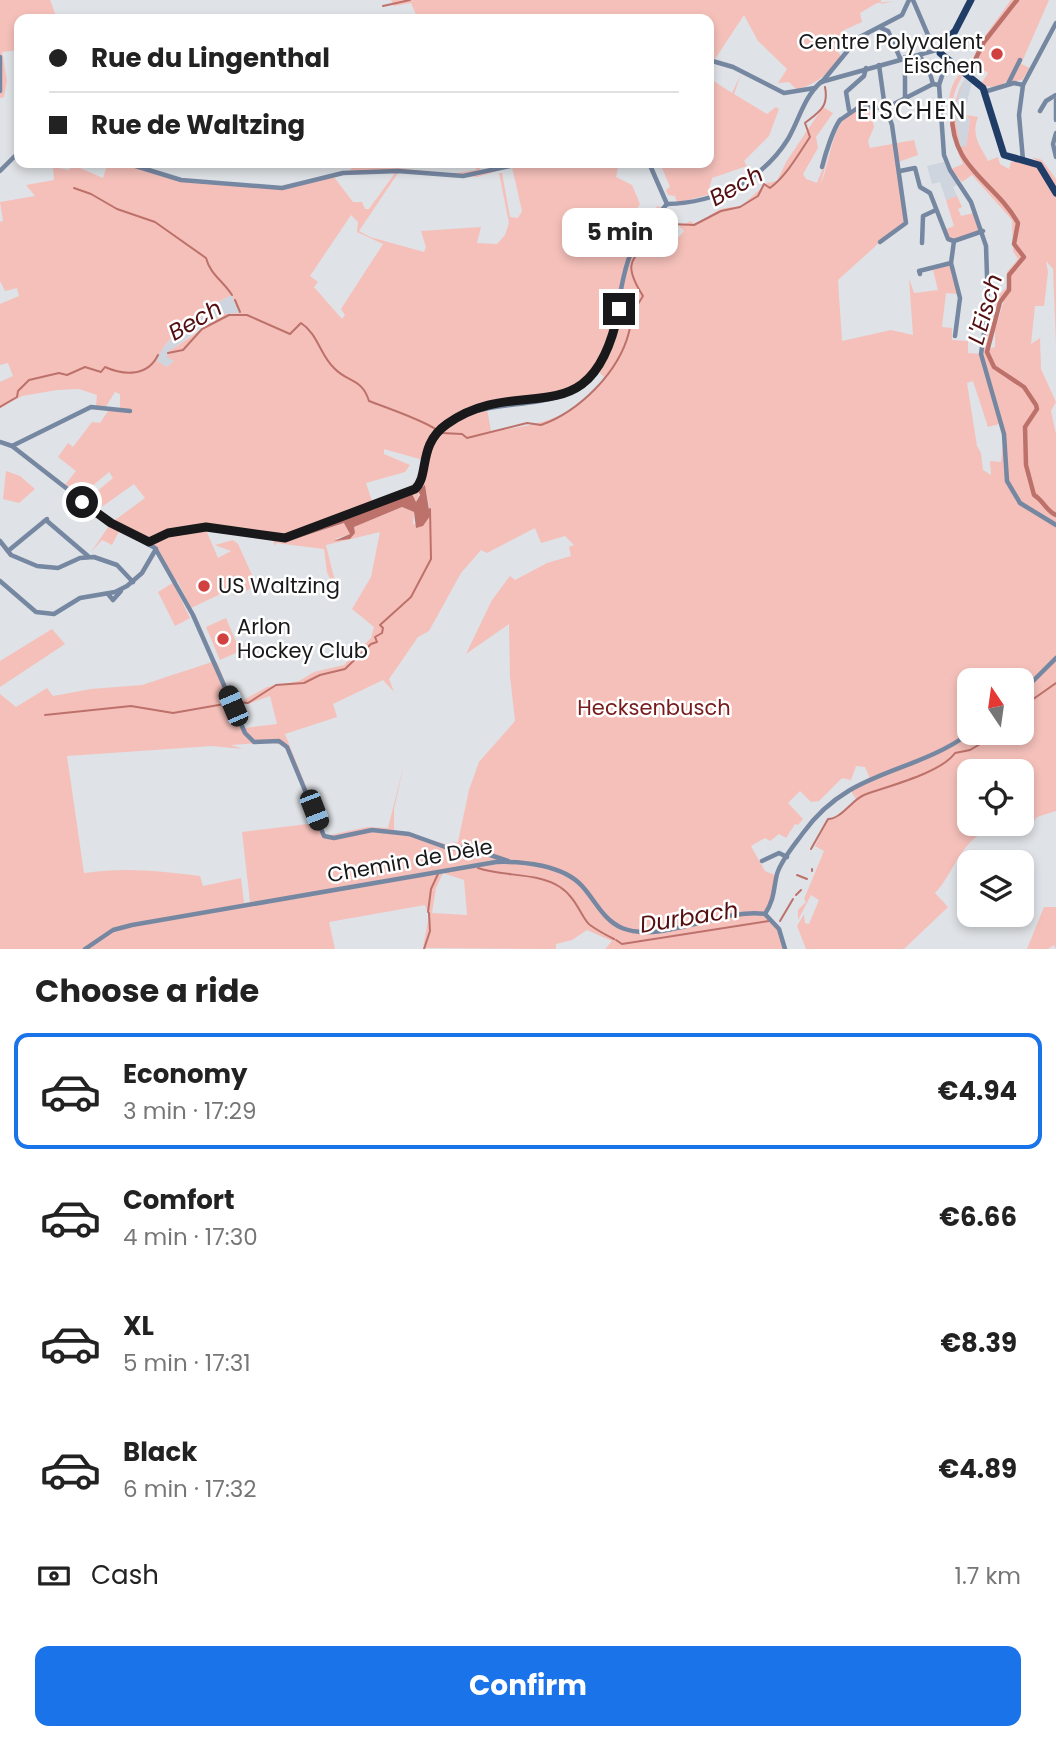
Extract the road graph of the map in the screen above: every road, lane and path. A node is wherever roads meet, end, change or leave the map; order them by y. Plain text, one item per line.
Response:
1 (911, 0) edge
2 (970, 0) edge
3 (1056, 23) edge
4 (876, 27) junction
5 (937, 49) junction
6 (919, 55) junction
7 (0, 57) edge
8 (902, 58) junction
9 (1020, 60) dead end
10 (714, 61) edge
11 (947, 61) junction
12 (879, 65) junction
13 (866, 68) junction
14 (821, 82) junction
15 (936, 85) junction
16 (1008, 85) junction
17 (1023, 85) junction
18 (815, 88) junction
19 (0, 91) edge
20 (984, 92) junction
21 (1056, 97) edge
22 (905, 98) junction
23 (857, 108) junction
24 (886, 108) junction
25 (849, 110) junction
26 (1040, 111) dead end
27 (840, 120) junction
28 (1056, 120) edge
29 (1056, 134) edge
30 (14, 157) edge
31 (1056, 157) edge
32 (1023, 161) junction
33 (822, 167) dead end
34 (145, 168) edge
35 (501, 168) edge
36 (651, 168) edge
37 (0, 171) edge
38 (900, 171) junction
39 (1056, 193) edge
40 (668, 204) junction
41 (936, 210) junction
42 (662, 214) junction
43 (651, 226) junction
44 (983, 231) junction
45 (671, 236) dead end
46 (880, 242) dead end
47 (954, 242) junction
48 (922, 243) dead end
49 (951, 263) junction
50 (920, 274) dead end
51 (955, 336) dead end
52 (130, 411) dead end
53 (0, 442) edge
54 (12, 446) junction
55 (1056, 525) edge
56 (0, 541) edge
57 (149, 542) junction
58 (156, 549) junction
59 (8, 550) junction
60 (88, 556) junction
61 (0, 581) edge
62 (133, 582) junction
63 (1056, 658) edge
64 (1034, 680) edge
65 (957, 742) edge
66 (787, 857) junction
67 (508, 861) junction
68 (762, 861) dead end
69 (765, 914) junction
70 (85, 949) edge
71 (785, 949) edge

1 - 4 street
1 - 5 street
2 - 5 main road
3 - 17 street
4 - 8 street
4 - 14 street
5 - 6 street
5 - 11 main road
6 - 8 street
6 - 15 street
7 - 19 street
8 - 12 street
8 - 22 street
9 - 16 street
10 - 18 street
11 - 15 street
11 - 20 main road
12 - 13 street
12 - 24 street
13 - 14 street
13 - 25 street
14 - 18 street
15 - 22 street
15 - 44 street
16 - 17 street
16 - 20 street
17 - 32 street
18 - 40 street
20 - 32 main road
21 - 26 street
21 - 28 street
22 - 24 street
23 - 24 street
23 - 25 street
23 - 27 street
24 - 38 street
25 - 27 street
27 - 33 street
29 - 31 street
30 - 37 street
32 - 39 main road
34 - 35 street
36 - 40 street
38 - 41 street
38 - 46 street
40 - 42 street
40 - 43 street
41 - 47 street
41 - 48 street
42 - 43 street
42 - 45 street
43 - 57 street
44 - 47 street
44 - 55 street
47 - 49 street
49 - 50 street
49 - 51 street
52 - 54 street
53 - 54 street
54 - 57 street
56 - 59 street
57 - 58 street
58 - 62 street
58 - 67 street
59 - 60 street
59 - 60 street
60 - 62 street
61 - 62 street
63 - 64 street
65 - 66 street
66 - 68 street
66 - 69 street
67 - 69 street, Chemin de Dèle
67 - 70 street, Chemin de Dèle
69 - 71 street

